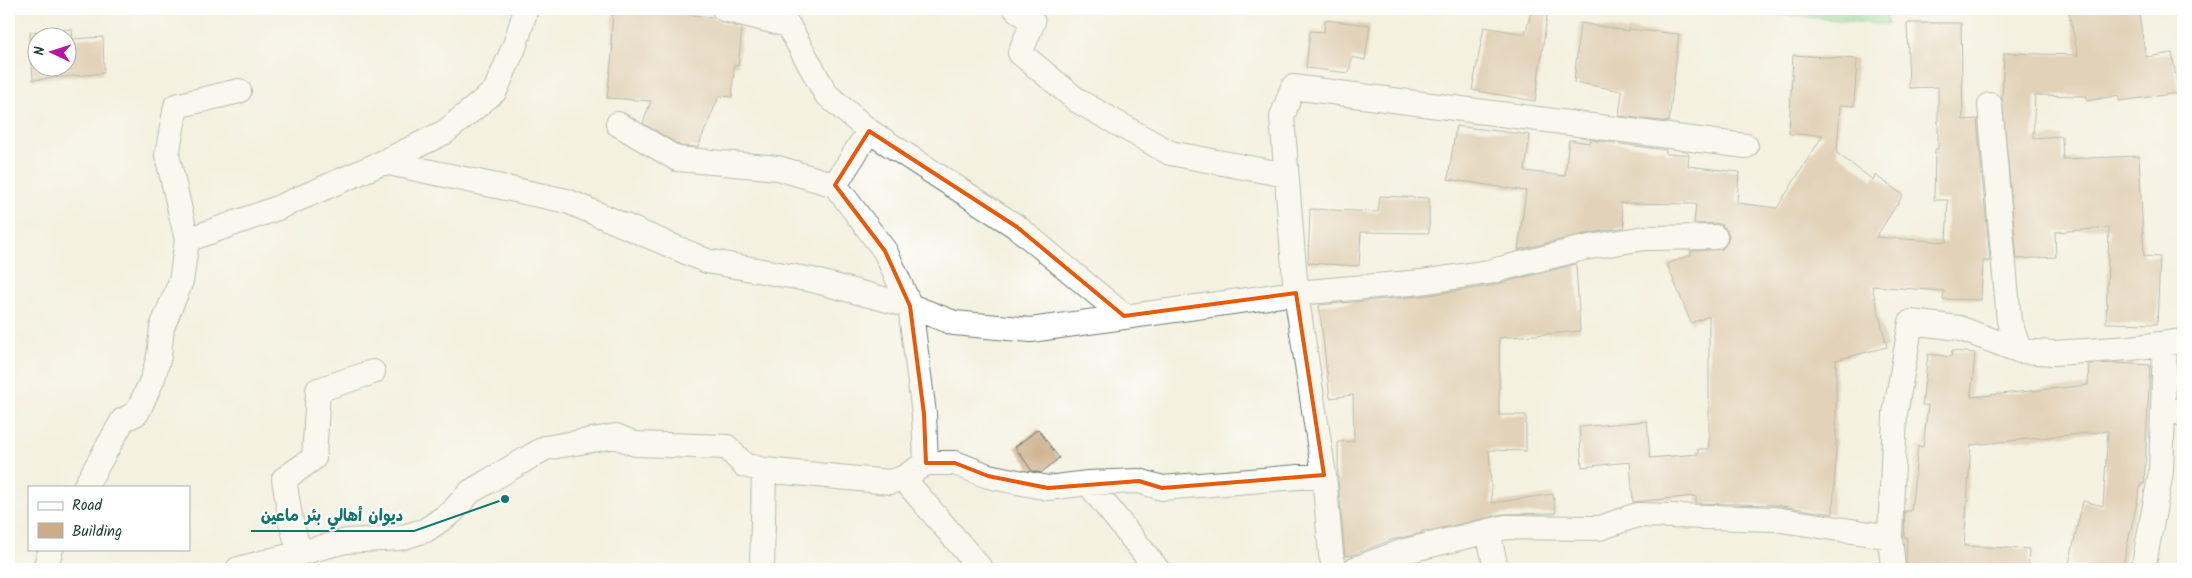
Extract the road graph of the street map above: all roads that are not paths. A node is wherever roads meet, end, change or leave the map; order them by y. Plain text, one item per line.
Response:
1 (526, 9) edge
2 (724, 9) edge
3 (1016, 9) edge
4 (239, 91) dead end
5 (1990, 105) dead end
6 (618, 124) dead end
7 (869, 131) junction
8 (1746, 146) dead end
9 (384, 162) junction
10 (1286, 175) junction
11 (835, 185) junction
12 (1715, 237) dead end
13 (187, 240) junction
14 (1296, 293) junction
15 (910, 306) junction
16 (1124, 316) junction
17 (2174, 343) edge
18 (2020, 351) junction
19 (372, 372) dead end
20 (2173, 410) edge
21 (926, 463) junction
22 (764, 470) junction
23 (1324, 475) junction
24 (903, 478) junction
25 (1088, 483) junction
26 (86, 486) edge
27 (1488, 531) junction
28 (1890, 537) junction
29 (51, 550) edge
30 (300, 553) junction
31 (45, 569) edge
32 (238, 569) edge
33 (762, 569) edge
34 (981, 569) edge
35 (1157, 569) edge
36 (1335, 569) edge
37 (1355, 569) edge
38 (1496, 569) edge
39 (1893, 569) edge
40 (2143, 569) edge

1 - 9 street
2 - 7 street
3 - 10 street
4 - 13 street
5 - 18 street
6 - 11 street
7 - 11 street
7 - 16 street
8 - 10 street
9 - 13 street
9 - 15 street
10 - 14 street
11 - 15 street
12 - 14 street
13 - 26 street
14 - 16 street
14 - 23 street
15 - 16 street
15 - 21 street
17 - 18 street
17 - 20 street
18 - 28 street
19 - 30 street
20 - 40 street
21 - 24 street
21 - 25 street
22 - 24 street
22 - 30 street
22 - 33 street
23 - 25 street
23 - 36 street
24 - 34 street
25 - 35 street
27 - 28 street
27 - 37 street
27 - 38 street
28 - 39 street
29 - 31 street
30 - 32 street

